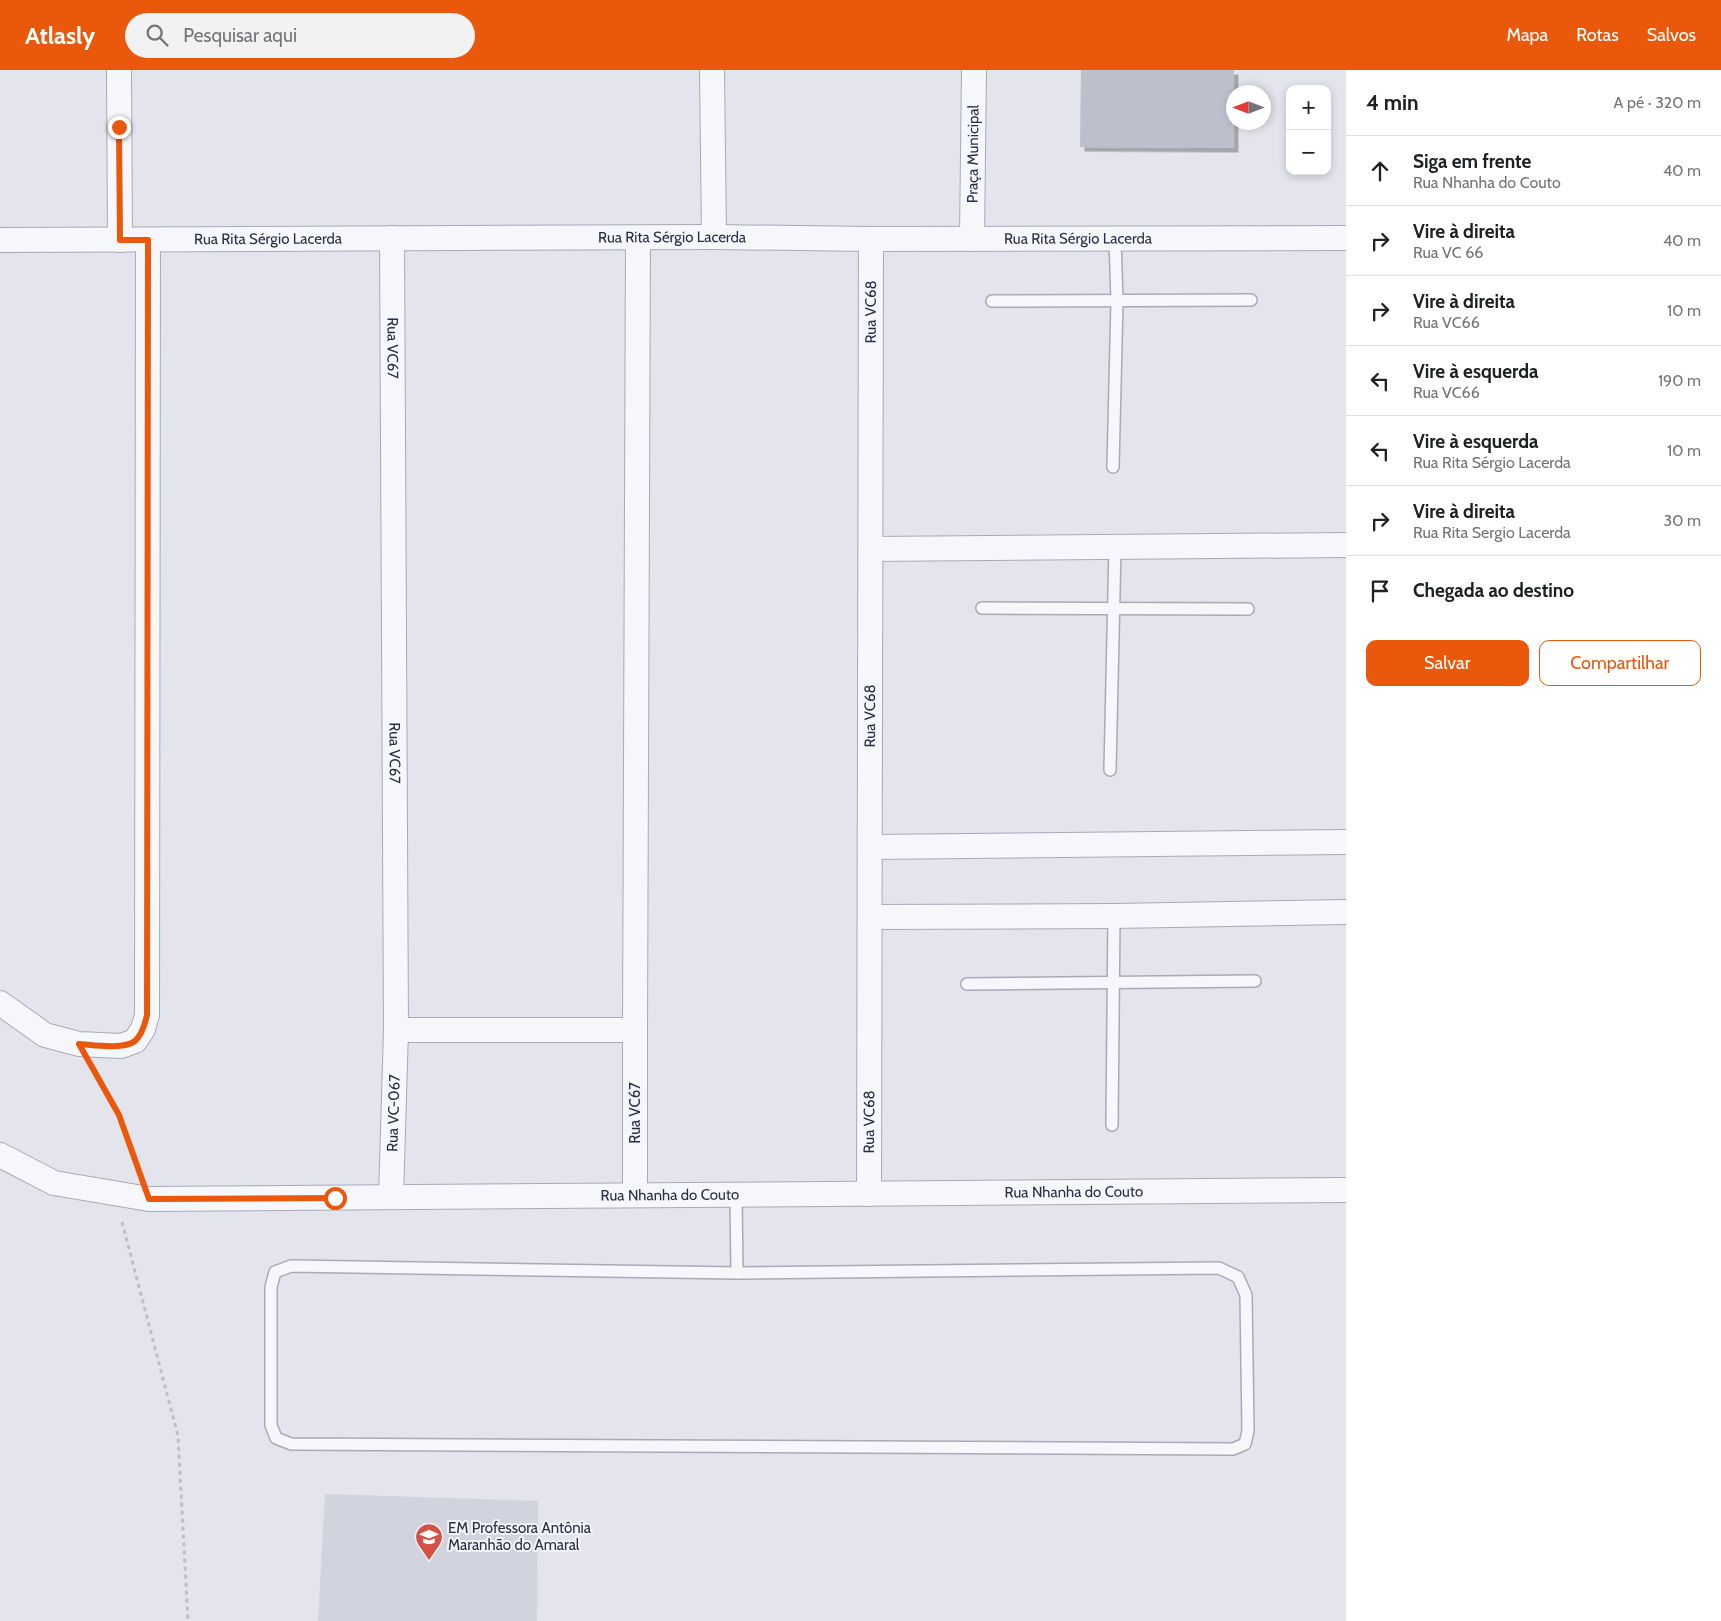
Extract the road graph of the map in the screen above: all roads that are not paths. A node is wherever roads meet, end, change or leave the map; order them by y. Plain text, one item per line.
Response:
1 (119, 70) edge
2 (712, 70) edge
3 (974, 70) edge
4 (714, 237) junction
5 (392, 238) junction
6 (638, 238) junction
7 (1346, 238) edge
8 (871, 239) junction
9 (972, 239) junction
10 (1115, 239) junction
11 (0, 240) edge
12 (120, 240) junction
13 (148, 240) junction
14 (1251, 300) dead end
15 (992, 301) dead end
16 (1117, 301) junction
17 (1113, 468) dead end
18 (1346, 545) edge
19 (1115, 547) junction
20 (871, 549) junction
21 (982, 608) dead end
22 (1113, 609) junction
23 (1248, 609) dead end
24 (1110, 770) dead end
25 (1346, 842) edge
26 (870, 848) junction
27 (1346, 912) edge
28 (1114, 916) junction
29 (870, 917) junction
30 (1254, 981) dead end
31 (1114, 982) junction
32 (967, 984) dead end
33 (0, 1003) edge
34 (396, 1030) junction
35 (635, 1030) junction
36 (1112, 1125) dead end
37 (0, 1155) edge
38 (1346, 1190) edge
39 (869, 1194) junction
40 (635, 1195) junction
41 (736, 1195) junction
42 (391, 1197) junction
43 (737, 1273) junction

1 - 12 street
2 - 4 street
3 - 9 street, Praça Municipal
4 - 6 street, Rua Rita Sérgio Lacerda
4 - 8 street, Rua Rita Sérgio Lacerda
5 - 6 street, Rua Rita Sérgio Lacerda
5 - 13 street, Rua Rita Sérgio Lacerda
5 - 34 street, Rua VC67
6 - 35 street, Rua VC67
7 - 10 street, Rua Rita Sérgio Lacerda
8 - 9 street, Rua Rita Sérgio Lacerda
8 - 20 street, Rua VC68
9 - 10 street, Rua Rita Sérgio Lacerda
10 - 16 lane
11 - 12 street, Rua Rita Sérgio Lacerda
12 - 13 street, Rua Rita Sérgio Lacerda
13 - 33 street
14 - 16 lane
15 - 16 lane
16 - 17 lane
18 - 19 street
19 - 20 street
19 - 22 lane
20 - 26 street, Rua VC68
21 - 22 lane
22 - 23 lane
22 - 24 lane
25 - 26 street
26 - 29 street, Rua VC68
27 - 28 street
28 - 29 street
28 - 31 lane
29 - 39 street, Rua VC68
30 - 31 lane
31 - 32 lane
31 - 36 lane
34 - 35 street
34 - 42 street, Rua VC-067
35 - 40 street, Rua VC67
37 - 42 street, Rua Nhanha do Couto
38 - 39 street, Rua Nhanha do Couto
39 - 41 street, Rua Nhanha do Couto
40 - 41 street, Rua Nhanha do Couto
40 - 42 street, Rua Nhanha do Couto
41 - 43 lane
43 - 43 lane

